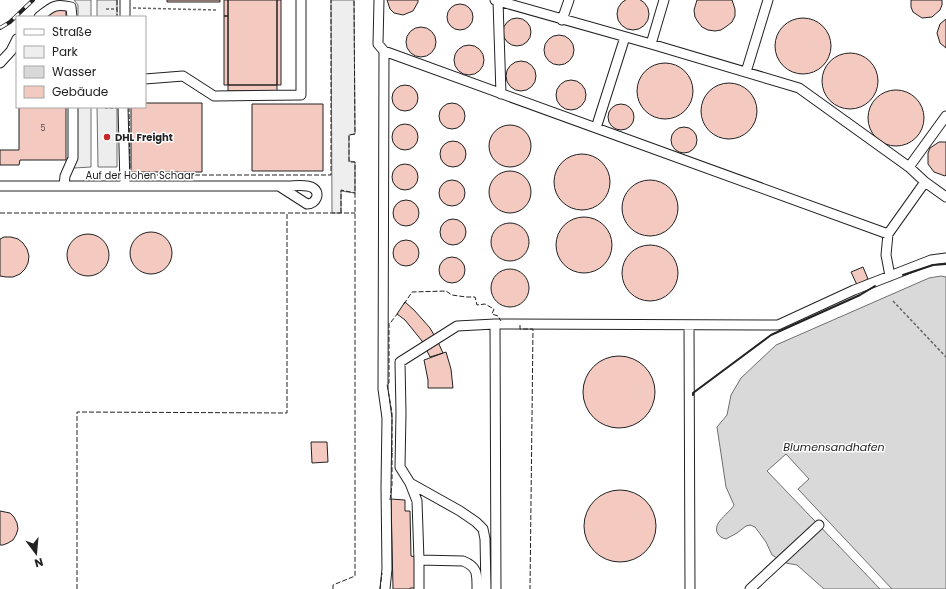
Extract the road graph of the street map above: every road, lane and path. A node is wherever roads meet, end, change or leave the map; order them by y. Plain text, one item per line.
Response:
1 (301, 0) edge
2 (379, 0) edge
3 (496, 0) edge
4 (569, 0) edge
5 (664, 0) edge
6 (768, 0) edge
7 (106, 9) dead end
8 (125, 9) edge
9 (217, 10) dead end
10 (40, 16) edge
11 (72, 16) edge
12 (562, 20) junction
13 (625, 37) junction
14 (16, 41) edge
15 (651, 44) junction
16 (384, 51) junction
17 (0, 63) edge
18 (746, 72) junction
19 (146, 79) edge
20 (501, 94) junction
21 (73, 108) edge
22 (124, 108) edge
23 (946, 116) edge
24 (596, 128) junction
25 (909, 167) junction
26 (925, 182) junction
27 (0, 186) edge
28 (64, 186) junction
29 (125, 186) junction
30 (279, 186) dead end
31 (946, 197) edge
32 (888, 234) junction
33 (946, 258) edge
34 (890, 276) junction
35 (893, 301) dead end
36 (495, 324) junction
37 (689, 325) junction
38 (946, 357) edge
39 (410, 483) junction
40 (819, 525) dead end
41 (420, 560) junction
42 (385, 589) edge
43 (419, 589) edge
44 (477, 589) edge
45 (486, 589) edge
46 (496, 589) edge
47 (690, 589) edge
48 (750, 589) edge

1 - 19 street
2 - 16 street
3 - 12 street
3 - 20 street
4 - 12 street
5 - 15 street
6 - 18 street
7 - 8 path
8 - 9 path
10 - 11 street
12 - 13 street
13 - 15 street
13 - 24 street
14 - 17 street
15 - 18 street
16 - 20 street
16 - 42 street
18 - 25 street
20 - 24 street
21 - 28 street
22 - 29 street
23 - 25 street
24 - 32 street
25 - 26 street
26 - 31 street
26 - 32 street
27 - 28 street, Auf der Hohen Schaar
28 - 29 street, Auf der Hohen Schaar
29 - 30 street, Auf der Hohen Schaar
32 - 34 street
33 - 34 street
34 - 37 street
35 - 38 path
36 - 37 street
36 - 39 street
36 - 46 street
37 - 47 street
39 - 41 street
39 - 45 street
40 - 48 street
41 - 43 street
41 - 44 street

